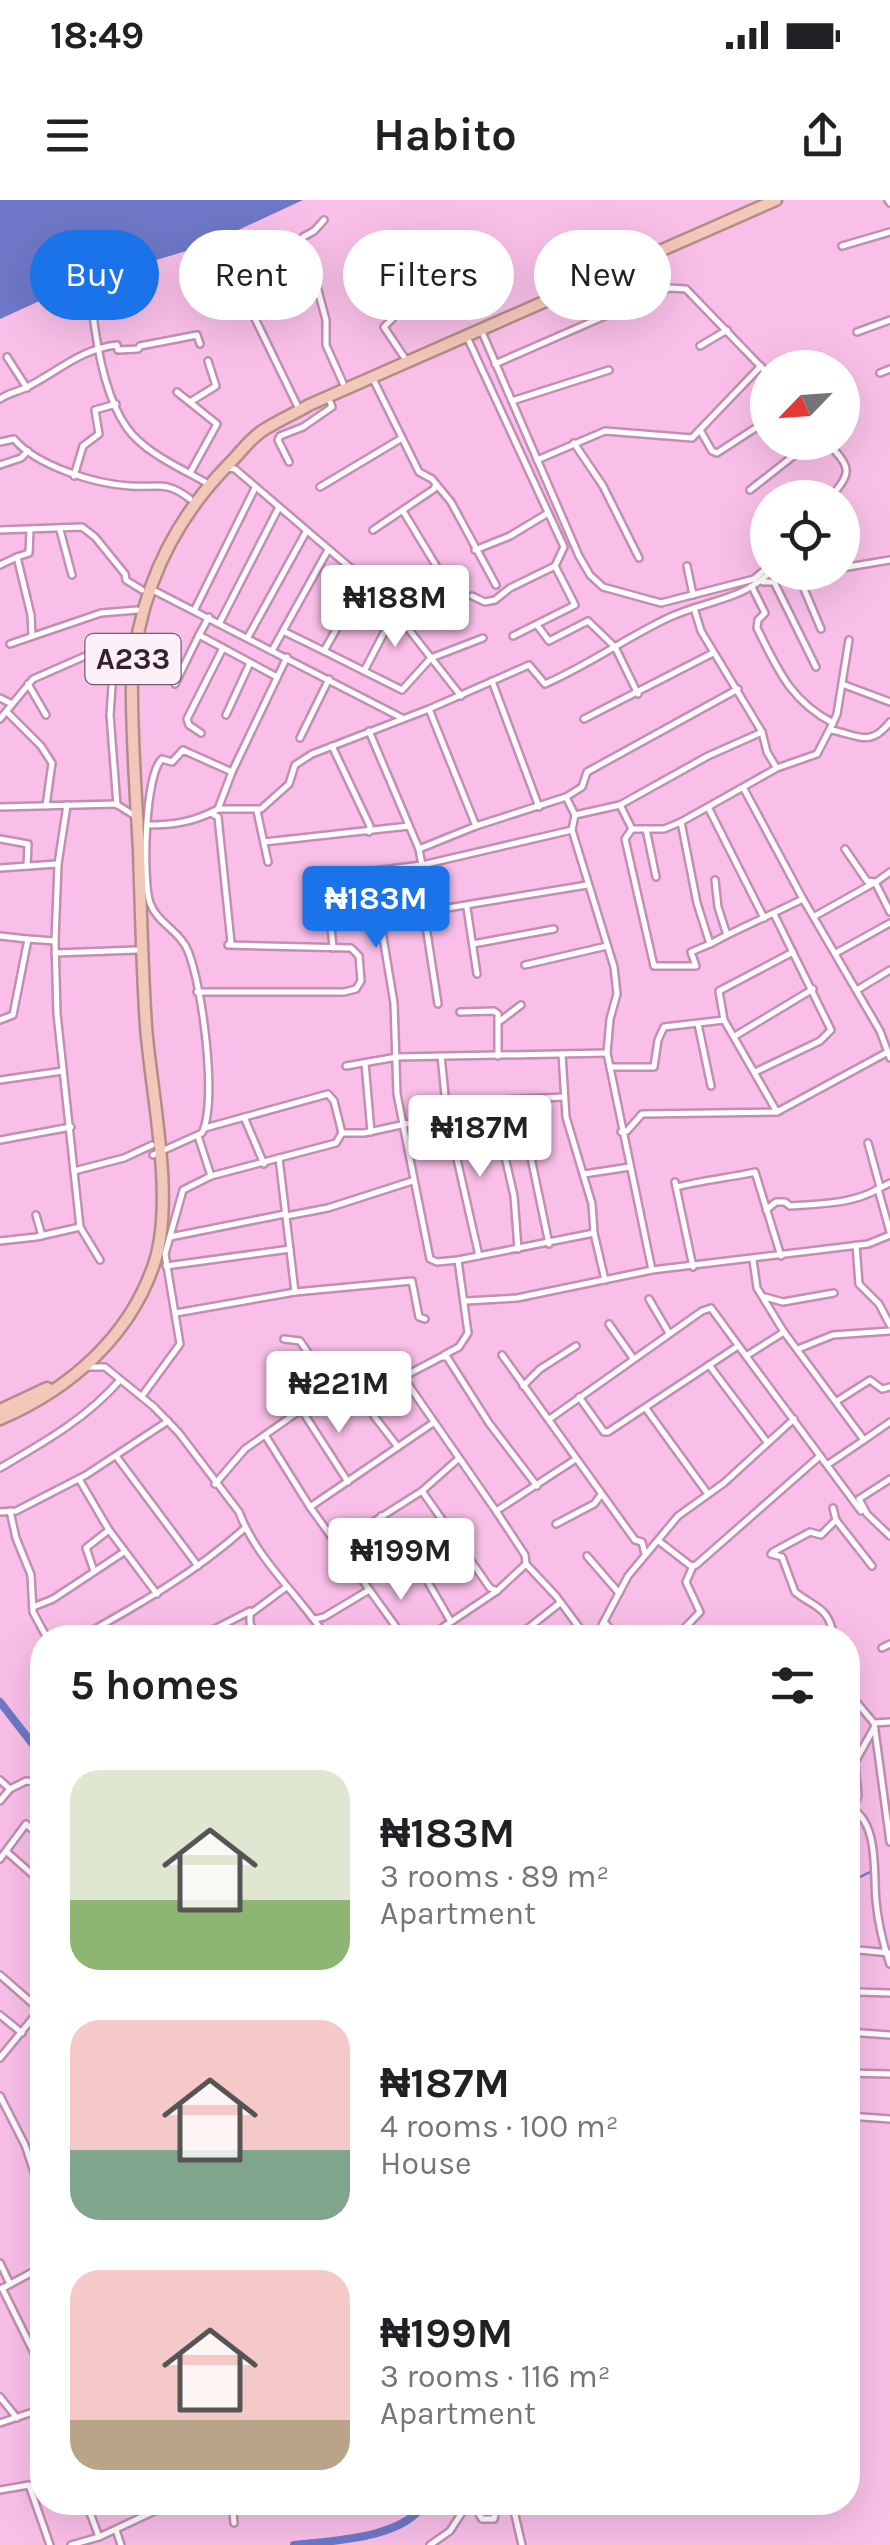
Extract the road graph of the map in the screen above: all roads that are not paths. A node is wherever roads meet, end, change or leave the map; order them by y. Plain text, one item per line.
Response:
1 (762, 200) edge
2 (776, 200) edge
3 (324, 220) dead end
4 (723, 221) junction
5 (890, 232) edge
6 (842, 246) dead end
7 (94, 320) edge
8 (255, 320) edge
9 (391, 320) edge
10 (890, 320) edge
11 (481, 329) junction
12 (727, 330) junction
13 (858, 332) dead end
14 (466, 334) junction
15 (200, 344) dead end
16 (700, 346) dead end
17 (97, 348) junction
18 (750, 355) edge
19 (7, 357) dead end
20 (404, 357) junction
21 (208, 361) dead end
22 (495, 364) junction
23 (389, 367) junction
24 (890, 368) edge
25 (609, 370) dead end
26 (880, 372) dead end
27 (750, 377) edge
28 (372, 378) junction
29 (342, 383) junction
30 (28, 388) junction
31 (177, 392) dead end
32 (328, 396) junction
33 (0, 399) edge
34 (510, 401) junction
35 (190, 402) junction
36 (116, 404) junction
37 (297, 406) junction
38 (700, 430) junction
39 (750, 431) edge
40 (402, 438) junction
41 (0, 442) edge
42 (574, 442) junction
43 (28, 451) junction
44 (538, 460) junction
45 (788, 460) edge
46 (290, 462) dead end
47 (0, 465) edge
48 (231, 465) junction
49 (190, 473) junction
50 (74, 476) junction
51 (763, 480) edge
52 (205, 482) junction
53 (436, 484) junction
54 (320, 487) dead end
55 (255, 488) junction
56 (190, 499) junction
57 (278, 508) junction
58 (402, 511) junction
59 (549, 512) junction
60 (30, 529) junction
61 (60, 529) junction
62 (0, 530) edge
63 (373, 530) dead end
64 (306, 532) junction
65 (328, 550) junction
66 (476, 550) junction
67 (17, 557) junction
68 (639, 558) dead end
69 (890, 560) edge
70 (0, 565) edge
71 (860, 565) edge
72 (554, 566) junction
73 (687, 566) dead end
74 (72, 575) dead end
75 (364, 580) junction
76 (750, 581) edge
77 (446, 582) dead end
78 (496, 586) junction
79 (510, 588) junction
80 (750, 588) edge
81 (146, 589) junction
82 (754, 590) edge
83 (778, 590) edge
84 (804, 590) edge
85 (693, 595) junction
86 (472, 596) dead end
87 (485, 602) junction
88 (694, 608) junction
89 (137, 610) junction
90 (195, 610) junction
91 (394, 612) junction
92 (208, 616) junction
93 (220, 622) junction
94 (537, 624) junction
95 (822, 630) dead end
96 (286, 632) junction
97 (199, 635) junction
98 (32, 636) junction
99 (514, 636) dead end
100 (248, 637) junction
101 (483, 638) dead end
102 (849, 640) dead end
103 (115, 643) junction
104 (129, 643) junction
105 (10, 644) dead end
106 (615, 647) junction
107 (224, 648) junction
108 (273, 649) junction
109 (324, 651) junction
110 (713, 654) junction
111 (286, 657) junction
112 (430, 658) junction
113 (250, 663) junction
114 (816, 667) dead end
115 (364, 671) junction
116 (277, 676) junction
117 (329, 679) junction
118 (492, 681) junction
119 (28, 684) junction
120 (175, 684) dead end
121 (842, 684) junction
122 (738, 689) junction
123 (638, 694) junction
124 (461, 696) junction
125 (0, 698) edge
126 (890, 702) edge
127 (12, 704) junction
128 (429, 709) junction
129 (8, 713) junction
130 (46, 715) dead end
131 (226, 715) dead end
132 (402, 718) junction
133 (584, 719) dead end
134 (0, 720) edge
135 (890, 722) edge
136 (832, 726) junction
137 (369, 731) junction
138 (762, 732) junction
139 (201, 733) dead end
140 (300, 738) dead end
141 (332, 746) junction
142 (777, 768) junction
143 (232, 772) junction
144 (744, 788) junction
145 (566, 797) junction
146 (67, 805) junction
147 (118, 805) junction
148 (46, 806) junction
149 (620, 806) junction
150 (539, 807) junction
151 (708, 807) junction
152 (0, 808) edge
153 (257, 810) junction
154 (215, 811) junction
155 (132, 814) junction
156 (575, 815) junction
157 (681, 822) junction
158 (147, 824) junction
159 (409, 826) junction
160 (476, 826) junction
161 (632, 829) junction
162 (646, 829) junction
163 (572, 830) junction
164 (369, 832) junction
165 (136, 836) junction
166 (0, 839) edge
167 (264, 842) junction
168 (845, 848) dead end
169 (419, 849) junction
170 (268, 862) dead end
171 (58, 864) junction
172 (422, 864) junction
173 (27, 866) junction
174 (0, 868) edge
175 (890, 872) edge
176 (656, 877) dead end
177 (715, 880) dead end
178 (874, 883) junction
179 (587, 885) junction
180 (803, 900) junction
181 (467, 907) junction
182 (890, 912) edge
183 (424, 913) junction
184 (774, 914) junction
185 (815, 916) junction
186 (764, 918) junction
187 (380, 919) junction
188 (890, 924) edge
189 (332, 928) junction
190 (554, 929) dead end
191 (727, 935) junction
192 (0, 936) edge
193 (28, 939) junction
194 (54, 941) junction
195 (473, 944) junction
196 (710, 944) junction
197 (607, 946) junction
198 (333, 948) junction
199 (136, 950) junction
200 (793, 952) junction
201 (54, 953) junction
202 (836, 953) junction
203 (525, 965) dead end
204 (890, 970) edge
205 (477, 974) dead end
206 (813, 989) junction
207 (857, 990) junction
208 (197, 992) junction
209 (438, 1004) dead end
210 (521, 1005) dead end
211 (460, 1012) dead end
212 (0, 1020) edge
213 (724, 1020) junction
214 (500, 1021) junction
215 (698, 1024) junction
216 (890, 1024) edge
217 (880, 1030) junction
218 (735, 1036) junction
219 (608, 1041) junction
220 (562, 1054) junction
221 (593, 1054) junction
222 (607, 1054) junction
223 (441, 1056) junction
224 (498, 1056) junction
225 (888, 1056) edge
226 (397, 1057) junction
227 (365, 1063) junction
228 (346, 1066) dead end
229 (610, 1067) junction
230 (63, 1070) junction
231 (755, 1073) junction
232 (0, 1080) edge
233 (711, 1086) dead end
234 (564, 1097) junction
235 (492, 1100) junction
236 (520, 1100) junction
237 (445, 1103) junction
238 (777, 1112) junction
239 (446, 1114) junction
240 (244, 1117) junction
241 (403, 1123) junction
242 (71, 1127) junction
243 (205, 1128) junction
244 (371, 1132) junction
245 (622, 1132) junction
246 (342, 1133) junction
247 (198, 1136) junction
248 (0, 1140) edge
249 (868, 1143) dead end
250 (155, 1151) junction
251 (279, 1158) junction
252 (264, 1164) junction
253 (630, 1167) junction
254 (74, 1171) junction
255 (582, 1174) junction
256 (211, 1176) junction
257 (412, 1181) junction
258 (890, 1183) edge
259 (879, 1188) junction
260 (766, 1210) junction
261 (36, 1215) dead end
262 (286, 1215) junction
263 (80, 1227) junction
264 (594, 1233) junction
265 (42, 1236) junction
266 (170, 1236) junction
267 (889, 1236) edge
268 (0, 1241) edge
269 (549, 1244) junction
270 (856, 1246) junction
271 (290, 1249) junction
272 (518, 1249) junction
273 (479, 1256) junction
274 (781, 1256) junction
275 (100, 1260) dead end
276 (458, 1260) junction
277 (753, 1260) junction
278 (166, 1266) junction
279 (693, 1266) junction
280 (652, 1270) junction
281 (605, 1280) junction
282 (295, 1292) junction
283 (834, 1294) dead end
284 (764, 1298) junction
285 (649, 1299) dead end
286 (466, 1301) junction
287 (176, 1313) junction
288 (426, 1319) dead end
289 (609, 1324) dead end
290 (890, 1328) edge
291 (669, 1332) junction
292 (784, 1332) junction
293 (284, 1339) dead end
294 (576, 1346) dead end
295 (738, 1346) junction
296 (798, 1348) junction
297 (502, 1355) dead end
298 (746, 1356) junction
299 (441, 1357) junction
300 (633, 1358) junction
301 (709, 1365) junction
302 (85, 1367) junction
303 (403, 1377) junction
304 (120, 1380) junction
305 (522, 1386) junction
306 (890, 1387) edge
307 (332, 1388) junction
308 (142, 1396) junction
309 (579, 1398) junction
310 (837, 1401) junction
311 (0, 1410) edge
312 (301, 1410) junction
313 (646, 1410) junction
314 (374, 1416) dead end
315 (551, 1418) junction
316 (0, 1419) edge
317 (794, 1419) junction
318 (168, 1420) junction
319 (890, 1422) edge
320 (434, 1424) junction
321 (265, 1435) junction
322 (864, 1440) junction
323 (767, 1442) junction
324 (398, 1447) junction
325 (116, 1456) junction
326 (820, 1456) junction
327 (576, 1458) junction
328 (458, 1460) junction
329 (828, 1465) junction
330 (0, 1468) edge
331 (79, 1479) junction
332 (890, 1479) edge
333 (348, 1482) junction
334 (215, 1484) junction
335 (882, 1484) junction
336 (536, 1486) junction
337 (422, 1491) junction
338 (708, 1494) junction
339 (890, 1495) edge
340 (601, 1496) junction
341 (310, 1507) junction
342 (832, 1508) dead end
343 (862, 1510) dead end
344 (10, 1511) junction
345 (496, 1511) junction
346 (0, 1512) edge
347 (381, 1516) junction
348 (836, 1520) junction
349 (556, 1524) dead end
350 (246, 1528) junction
351 (109, 1530) junction
352 (890, 1536) edge
353 (657, 1544) junction
354 (337, 1545) junction
355 (643, 1546) junction
356 (125, 1551) junction
357 (586, 1556) dead end
358 (644, 1557) junction
359 (526, 1564) junction
360 (199, 1566) junction
361 (693, 1566) junction
362 (872, 1566) dead end
363 (94, 1571) junction
364 (285, 1588) junction
365 (369, 1590) junction
366 (493, 1590) junction
367 (618, 1593) junction
368 (157, 1594) junction
369 (560, 1603) junction
370 (33, 1607) junction
371 (253, 1610) junction
372 (314, 1619) junction
373 (450, 1620) junction
374 (604, 1622) junction
375 (41, 1625) edge
376 (102, 1625) edge
377 (223, 1625) edge
378 (252, 1625) edge
379 (318, 1625) edge
380 (395, 1625) edge
381 (444, 1625) edge
382 (533, 1625) edge
383 (578, 1625) edge
384 (601, 1625) edge
385 (607, 1625) edge
386 (688, 1625) edge
387 (829, 1625) edge
388 (890, 1644) edge
389 (882, 1648) dead end
390 (860, 1707) edge
391 (890, 1722) edge
392 (874, 1725) junction
393 (860, 1752) edge
394 (0, 1780) edge
395 (30, 1782) edge
396 (10, 1790) junction
397 (0, 1801) edge
398 (860, 1822) edge
399 (30, 1828) edge
400 (890, 1842) edge
401 (6, 1852) junction
402 (0, 1859) edge
403 (30, 1873) edge
404 (860, 1950) edge
405 (888, 1953) edge
406 (890, 1964) edge
407 (0, 1975) edge
408 (860, 1992) edge
409 (890, 1992) edge
410 (30, 2001) edge
411 (0, 2014) edge
412 (30, 2023) edge
413 (22, 2033) junction
414 (860, 2033) edge
415 (890, 2035) edge
416 (1, 2056) edge
417 (860, 2073) edge
418 (890, 2074) edge
419 (0, 2096) edge
420 (860, 2117) edge
421 (890, 2119) edge
422 (30, 2161) edge
423 (0, 2264) edge
424 (30, 2274) edge
425 (10, 2284) junction
426 (1, 2289) edge
427 (30, 2346) edge
428 (0, 2397) edge
429 (30, 2413) edge
430 (16, 2418) junction
431 (0, 2423) edge
432 (30, 2487) edge
433 (0, 2490) edge
434 (40, 2515) edge
435 (91, 2515) edge
436 (147, 2515) edge
437 (233, 2515) edge
438 (459, 2515) edge
439 (515, 2515) edge
440 (234, 2523) dead end
441 (116, 2530) junction
442 (99, 2537) junction
443 (76, 2544) edge
444 (50, 2545) edge
445 (121, 2545) edge
446 (430, 2545) edge
447 (522, 2545) edge

1 - 4 highway, A233
2 - 4 highway, A233
3 - 29 street
4 - 11 highway, A233
4 - 20 highway, A233
5 - 6 street
7 - 17 street
8 - 37 street
9 - 20 street
10 - 13 street
11 - 14 highway, A233
11 - 22 street
12 - 16 street
12 - 18 street
12 - 22 street
14 - 23 highway, A233
14 - 59 street
15 - 17 street
17 - 30 street
17 - 36 street
19 - 30 street
20 - 23 highway, A233
21 - 35 street
22 - 34 street
23 - 28 highway, A233
23 - 29 highway, A233
24 - 26 street
25 - 34 street
27 - 38 street
28 - 32 highway, A233
28 - 40 street
29 - 37 highway, A233
30 - 33 street
31 - 35 street
32 - 46 street
32 - 48 highway, A233
34 - 44 street
35 - 49 street
36 - 49 street
36 - 50 street
37 - 52 highway, A233
38 - 39 street
38 - 42 street
40 - 53 street
40 - 54 street
41 - 43 street
42 - 44 street
42 - 68 street
43 - 47 street
43 - 50 street
44 - 85 street
45 - 51 street
48 - 55 street
48 - 81 highway, A233
49 - 52 street
50 - 56 street
52 - 56 highway, A233
53 - 58 street
53 - 66 street
55 - 57 street
55 - 90 street
56 - 81 highway, A233
57 - 64 street
57 - 93 street
58 - 63 street
58 - 77 street
59 - 66 street
59 - 72 street
60 - 61 street
60 - 62 street
60 - 67 street
61 - 74 street
61 - 81 street
64 - 65 street
64 - 100 street
65 - 75 street
65 - 96 street
66 - 78 street
67 - 70 street
67 - 98 street
69 - 71 street
72 - 79 street
72 - 94 street
73 - 85 street
75 - 91 street
75 - 109 street
76 - 85 street
78 - 79 street
78 - 87 street
79 - 87 street
80 - 88 street
81 - 89 highway, A233
81 - 90 street
81 - 165 highway, A233
82 - 136 street
83 - 114 street
84 - 95 street
86 - 87 street
88 - 106 street
88 - 110 street
89 - 98 street
89 - 104 highway, A233
90 - 92 street
91 - 112 street
91 - 115 street
92 - 93 street
92 - 97 street
93 - 100 street
94 - 99 street
94 - 106 street
96 - 108 street
96 - 109 street
97 - 107 street
97 - 120 street
98 - 105 street
100 - 108 street
101 - 112 street
102 - 121 street
103 - 104 street
103 - 119 street
103 - 147 street
104 - 155 highway, A233
106 - 118 street
106 - 123 street
107 - 113 street
107 - 139 street
108 - 111 street
109 - 115 street
110 - 122 street
110 - 123 street
111 - 116 street
111 - 117 street
112 - 115 street
112 - 124 street
113 - 116 street
113 - 131 street
116 - 143 street
117 - 132 street
117 - 140 street
118 - 124 street
118 - 150 street
119 - 127 street
119 - 130 street
121 - 126 street
121 - 136 street
122 - 138 street
122 - 145 street
123 - 133 street
124 - 128 street
125 - 127 street
127 - 129 street
128 - 132 street
128 - 160 street
129 - 134 street
129 - 148 street
132 - 137 street
135 - 136 street
136 - 142 street
137 - 141 street
137 - 159 street
138 - 142 street
138 - 149 street
141 - 153 street
141 - 164 street
142 - 144 street
143 - 154 street
143 - 158 street
144 - 151 street
144 - 180 street
145 - 150 street
145 - 156 street
146 - 147 street
146 - 148 street
146 - 171 street
147 - 155 street
148 - 152 street
149 - 156 street
149 - 161 street
150 - 160 street
151 - 157 street
151 - 186 street
153 - 154 street
153 - 167 street
154 - 158 street
154 - 198 street
155 - 165 highway, A233
156 - 163 street
157 - 162 street
157 - 196 street
158 - 208 street
159 - 164 street
159 - 169 street
160 - 169 street
161 - 162 street
161 - 196 street
162 - 176 street
163 - 172 street
163 - 179 street
164 - 167 street
165 - 199 highway, A233
165 - 250 highway, A233
166 - 173 street
167 - 170 street
168 - 178 street
169 - 172 street
171 - 173 street
171 - 194 street
172 - 189 street
173 - 174 street
175 - 178 street
177 - 191 street
178 - 182 street
178 - 185 street
179 - 181 street
179 - 197 street
180 - 184 street
180 - 185 street
181 - 183 street
181 - 195 street
183 - 187 street
183 - 209 street
184 - 186 street
184 - 200 street
185 - 202 street
186 - 191 street
187 - 189 street
187 - 226 street
188 - 202 street
189 - 198 street
190 - 195 street
191 - 196 street
192 - 193 street
193 - 194 street
193 - 212 street
194 - 201 street
195 - 205 street
197 - 203 street
197 - 219 street
198 - 208 street
199 - 201 street
199 - 250 highway, A233
200 - 206 street
200 - 213 street
201 - 230 street
202 - 207 street
204 - 207 street
206 - 218 street
206 - 231 street
207 - 217 street
208 - 243 street
210 - 214 street
211 - 214 street
213 - 215 street
213 - 218 street
214 - 224 street
215 - 229 street
215 - 233 street
216 - 217 street
217 - 225 street
218 - 231 street
219 - 221 street
219 - 222 street
220 - 221 street
220 - 224 street
220 - 234 street
221 - 222 street
222 - 229 street
223 - 224 street
223 - 226 street
223 - 237 street
225 - 238 street
226 - 227 street
226 - 241 street
227 - 228 street
227 - 244 street
229 - 245 street
230 - 232 street
230 - 242 street
231 - 238 street
234 - 236 street
234 - 255 street
235 - 236 street
235 - 237 street
235 - 272 street
236 - 269 street
237 - 239 street
238 - 245 street
239 - 241 street
239 - 273 street
240 - 243 street
240 - 246 street
240 - 252 street
241 - 244 street
241 - 257 street
242 - 248 street
242 - 254 street
243 - 247 street
244 - 246 street
245 - 253 street
246 - 251 street
247 - 250 street
247 - 256 street
249 - 259 street
250 - 254 street
250 - 302 highway, A233
250 - 311 highway, A233
251 - 252 street
251 - 262 street
252 - 256 street
253 - 255 street
253 - 280 street
254 - 263 street
255 - 264 street
256 - 266 street
257 - 262 street
257 - 276 street
258 - 259 street
259 - 260 street
259 - 267 street
260 - 274 street
260 - 279 street
261 - 265 street
262 - 266 street
262 - 271 street
263 - 265 street
263 - 275 street
264 - 269 street
264 - 281 street
265 - 268 street
266 - 278 street
267 - 270 street
269 - 272 street
270 - 274 street
270 - 290 street
271 - 278 street
271 - 282 street
272 - 273 street
273 - 276 street
274 - 277 street
276 - 286 street
277 - 279 street
277 - 284 street
278 - 287 street
279 - 280 street
280 - 281 street
281 - 286 street
282 - 287 street
282 - 288 street
283 - 284 street
284 - 292 street
285 - 291 street
286 - 299 street
287 - 308 street
289 - 300 street
290 - 296 street
291 - 295 street
291 - 300 street
292 - 296 street
292 - 298 street
293 - 307 street
294 - 305 street
295 - 298 street
295 - 301 street
296 - 310 street
297 - 305 street
298 - 317 street
299 - 303 street
299 - 336 street
300 - 309 street
301 - 313 street
301 - 323 street
302 - 304 street
302 - 316 highway, A233
303 - 307 street
303 - 320 street
304 - 308 street
304 - 330 street
305 - 315 street
306 - 310 street
307 - 312 street
308 - 318 street
309 - 313 street
309 - 315 street
310 - 322 street
312 - 321 street
312 - 333 street
313 - 338 street
314 - 324 street
315 - 327 street
317 - 323 street
317 - 326 street
318 - 325 street
318 - 334 street
319 - 322 street
320 - 324 street
320 - 328 street
321 - 334 street
321 - 341 street
322 - 329 street
323 - 338 street
324 - 333 street
325 - 331 street
325 - 360 street
326 - 329 street
326 - 361 street
327 - 336 street
327 - 340 street
328 - 337 street
328 - 345 street
329 - 343 street
331 - 344 street
331 - 351 street
332 - 335 street
333 - 341 street
334 - 350 street
335 - 339 street
335 - 352 street
336 - 345 street
337 - 347 street
337 - 366 street
338 - 353 street
340 - 349 street
340 - 355 street
341 - 354 street
342 - 348 street
344 - 346 street
344 - 370 street
345 - 359 street
347 - 354 street
347 - 373 street
348 - 362 street
348 - 387 street
350 - 360 street
350 - 364 street
351 - 356 street
351 - 363 street
353 - 355 street
353 - 358 street
353 - 361 street
354 - 365 street
355 - 358 street
356 - 363 street
356 - 368 street
357 - 367 street
358 - 367 street
359 - 366 street
359 - 369 street
360 - 368 street
361 - 386 street
363 - 370 street
364 - 371 street
364 - 372 street
365 - 372 street
365 - 380 street
366 - 373 street
367 - 374 street
368 - 376 street
369 - 382 street
369 - 383 street
370 - 375 street
371 - 377 street
371 - 378 street
372 - 379 street
373 - 381 street
374 - 384 street
374 - 385 street
388 - 389 street
390 - 392 street
391 - 392 street
392 - 393 street
392 - 400 street
394 - 396 street
395 - 396 street
396 - 397 street
398 - 405 street
399 - 401 street
401 - 402 street
401 - 403 street
404 - 405 street
405 - 406 street
407 - 410 street
408 - 409 street
411 - 413 street
412 - 413 street
413 - 416 street
414 - 415 street
417 - 418 street
419 - 422 street
420 - 421 street
423 - 425 street
424 - 425 street
425 - 426 street
426 - 427 street
428 - 430 street
429 - 430 street
430 - 431 street
432 - 433 street
434 - 444 street
435 - 442 street
436 - 441 street
437 - 440 street
438 - 446 street
439 - 447 street
441 - 442 street
441 - 445 street
442 - 443 street

